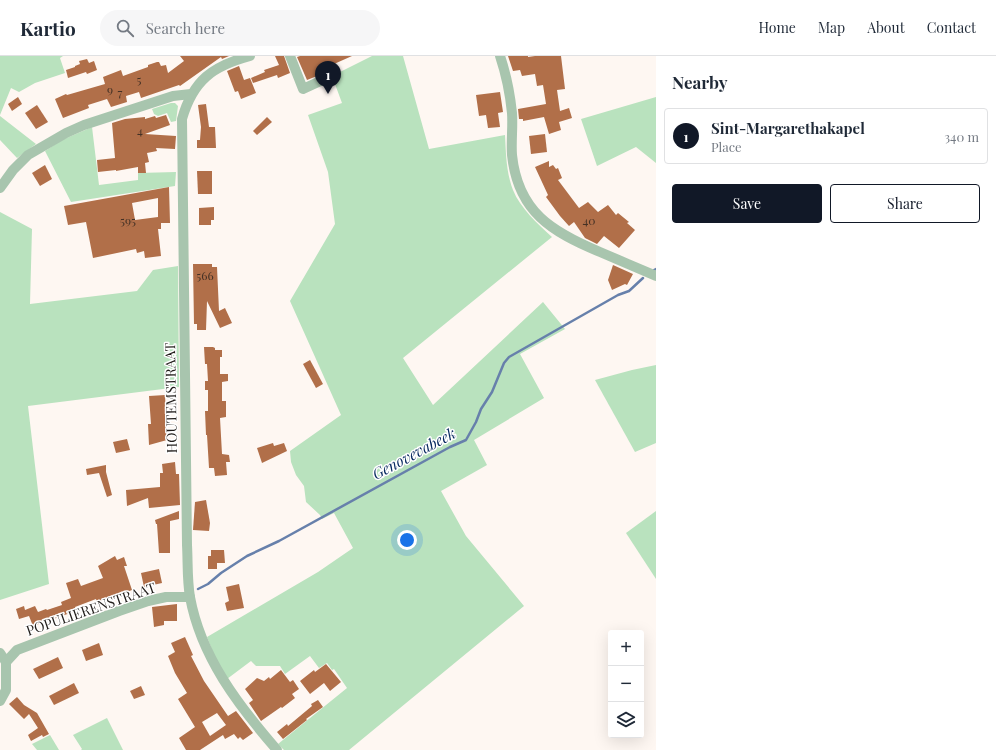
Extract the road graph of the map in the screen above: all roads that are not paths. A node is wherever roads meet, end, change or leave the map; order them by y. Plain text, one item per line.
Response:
1 (250, 56) edge
2 (290, 56) edge
3 (500, 56) edge
4 (327, 78) dead end
5 (191, 94) junction
6 (0, 188) edge
7 (656, 276) edge
8 (190, 597) junction
9 (0, 653) edge
10 (6, 662) junction
11 (0, 701) edge
12 (277, 750) edge

1 - 5 street, HOUTEMSTRAAT
2 - 4 street
3 - 7 street
5 - 6 street
5 - 8 street, HOUTEMSTRAAT
8 - 10 street, POPULIERENSTRAAT
8 - 12 street, HOUTEMSTRAAT
9 - 10 street
10 - 11 street

